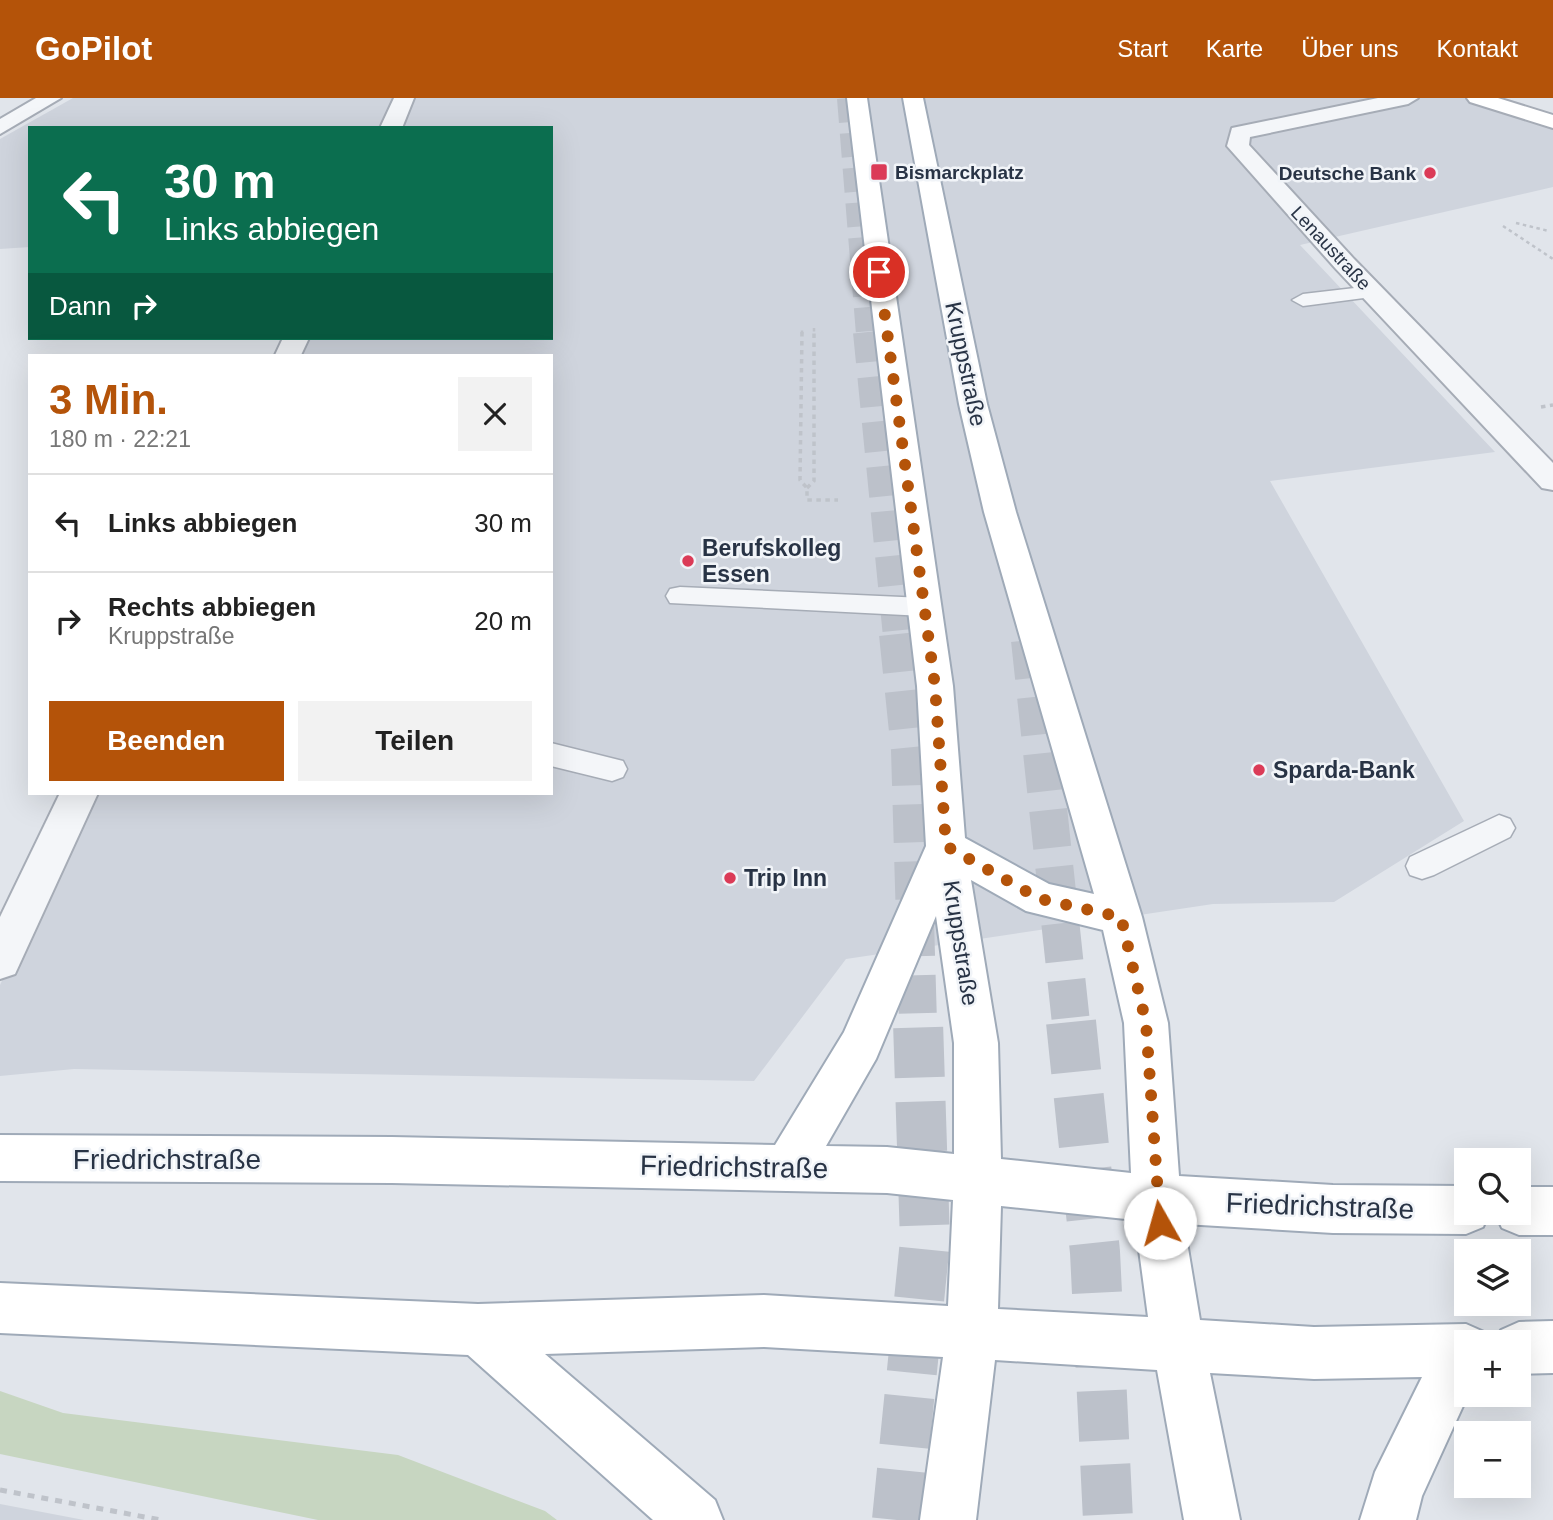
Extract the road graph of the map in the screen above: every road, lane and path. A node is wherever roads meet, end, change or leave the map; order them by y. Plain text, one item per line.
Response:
1 (51, 98) edge
2 (404, 98) edge
3 (857, 98) edge
4 (913, 98) edge
5 (1408, 98) edge
6 (1478, 98) edge
7 (1532, 98) edge
8 (1553, 104) edge
9 (1553, 122) edge
10 (392, 126) edge
11 (0, 128) edge
12 (1516, 223) dead end
13 (1503, 226) dead end
14 (1549, 231) dead end
15 (1553, 259) edge
16 (1372, 292) junction
17 (1303, 300) dead end
18 (802, 328) dead end
19 (814, 328) dead end
20 (1553, 481) edge
21 (807, 488) junction
22 (838, 500) dead end
23 (680, 596) dead end
24 (924, 607) junction
25 (553, 754) edge
26 (612, 769) dead end
27 (78, 795) edge
28 (1499, 828) dead end
29 (946, 846) junction
30 (1422, 866) dead end
31 (1121, 917) junction
32 (0, 961) edge
33 (0, 1158) edge
34 (788, 1167) junction
35 (978, 1180) junction
36 (1156, 1199) junction
37 (1454, 1210) edge
38 (1531, 1211) edge
39 (1553, 1211) edge
40 (0, 1308) edge
41 (478, 1330) junction
42 (972, 1333) junction
43 (1178, 1344) junction
44 (1553, 1347) edge
45 (1531, 1348) edge
46 (1454, 1350) edge
47 (1454, 1371) edge
48 (0, 1490) edge
49 (161, 1520) edge
50 (695, 1520) edge
51 (948, 1520) edge
52 (1212, 1520) edge
53 (1388, 1520) edge

1 - 11 street
2 - 10 street
3 - 24 main road, Kruppstraße
4 - 31 main road, Kruppstraße
5 - 16 street, Lenaustraße
6 - 9 main road
7 - 8 main road
12 - 14 path
13 - 15 path
16 - 17 lane
16 - 20 street, Lenaustraße
18 - 21 path
19 - 21 path
21 - 22 path
23 - 24 lane
24 - 29 main road, Kruppstraße
25 - 26 lane
27 - 32 street
28 - 30 lane
29 - 31 main road
29 - 34 main road
29 - 35 main road, Kruppstraße
31 - 36 main road, Kruppstraße
33 - 34 main road, Friedrichstraße
34 - 35 main road, Friedrichstraße
35 - 36 main road, Friedrichstraße
35 - 42 main road, Kruppstraße
36 - 37 main road, Friedrichstraße
36 - 43 main road, Kruppstraße
38 - 39 main road
40 - 41 main road
41 - 42 main road
41 - 50 main road
42 - 43 main road
42 - 51 main road, Kruppstraße
43 - 46 main road
43 - 52 main road, Kruppstraße
44 - 45 main road
47 - 53 main road
48 - 49 path

